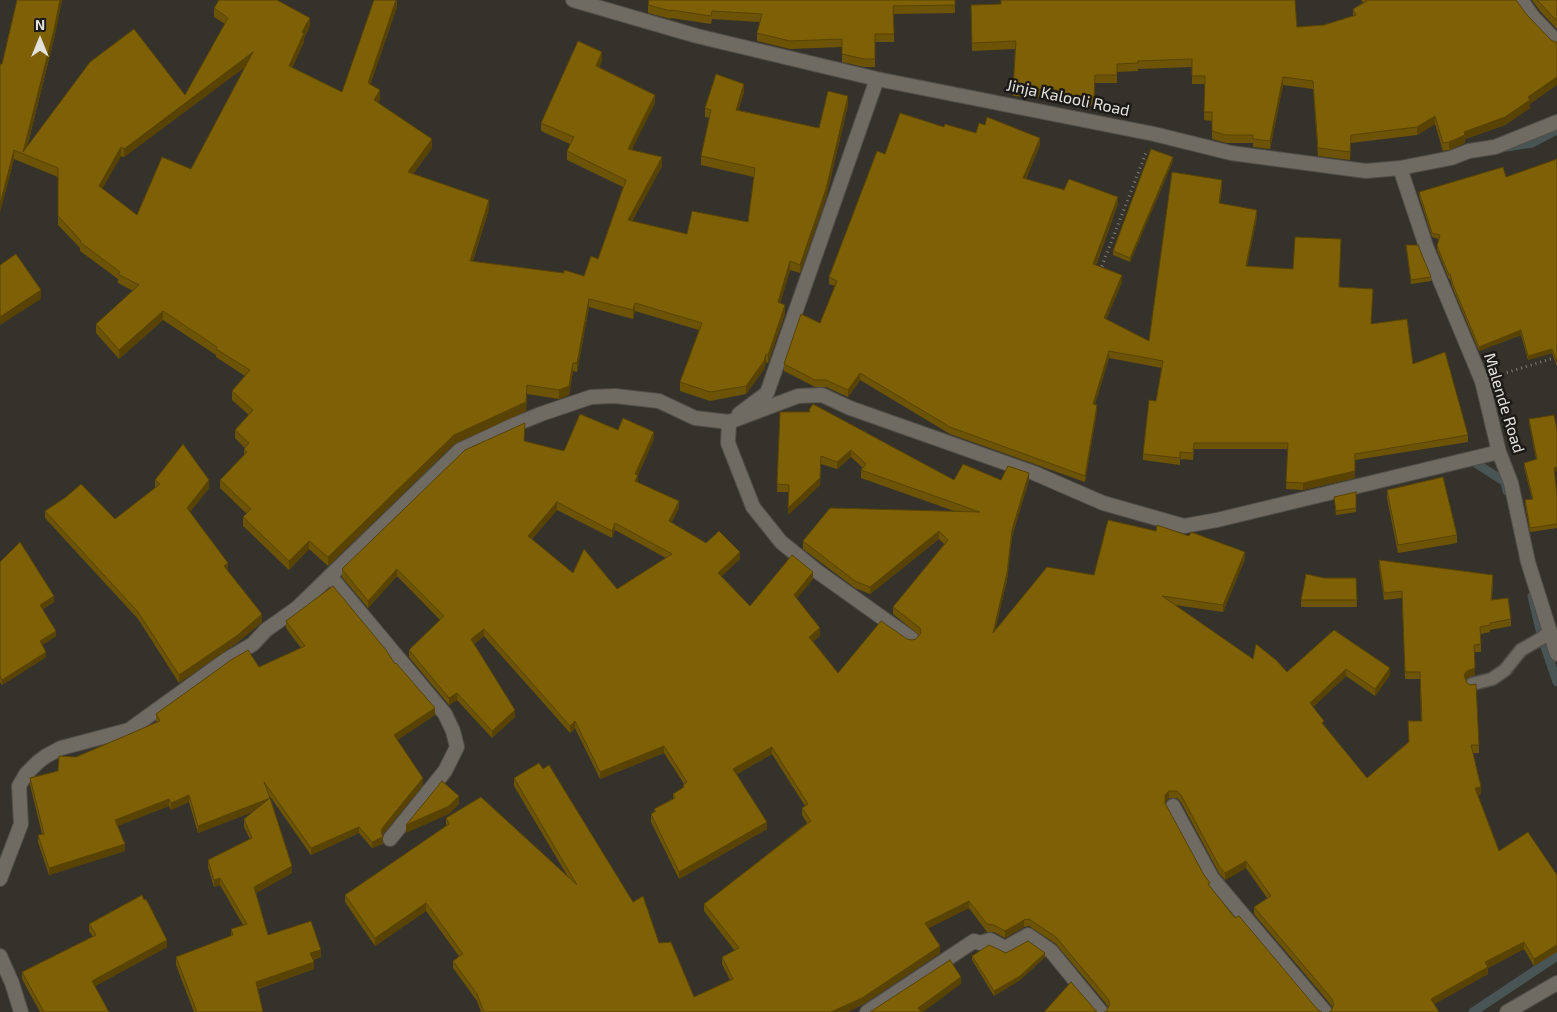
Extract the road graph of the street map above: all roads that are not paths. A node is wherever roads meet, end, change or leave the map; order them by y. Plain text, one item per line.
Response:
1 (573, 0) edge
2 (1522, 0) edge
3 (1557, 42) edge
4 (877, 78) junction
5 (1557, 122) edge
6 (1400, 168) junction
7 (729, 422) junction
8 (1500, 452) junction
9 (330, 576) junction
10 (1550, 630) junction
11 (912, 639) edge
12 (1557, 654) edge
13 (1472, 684) edge
14 (1173, 806) dead end
15 (390, 839) dead end
16 (0, 879) edge
17 (0, 956) edge
18 (1557, 983) edge
19 (21, 1012) edge
20 (867, 1012) edge
21 (1101, 1012) edge
22 (1326, 1012) edge
23 (1507, 1012) edge

1 - 4 street, Jinja Kalooli Road
2 - 3 street
4 - 6 street, Jinja Kalooli Road
4 - 7 street
5 - 6 street, Jinja Kalooli Road
6 - 8 street, Malende Road
7 - 8 street
7 - 9 street
7 - 11 street
8 - 10 street, Malende Road
9 - 15 street
9 - 16 street
10 - 12 street, Malende Road
10 - 13 lane
14 - 22 street
17 - 19 street
18 - 23 street
20 - 21 street

